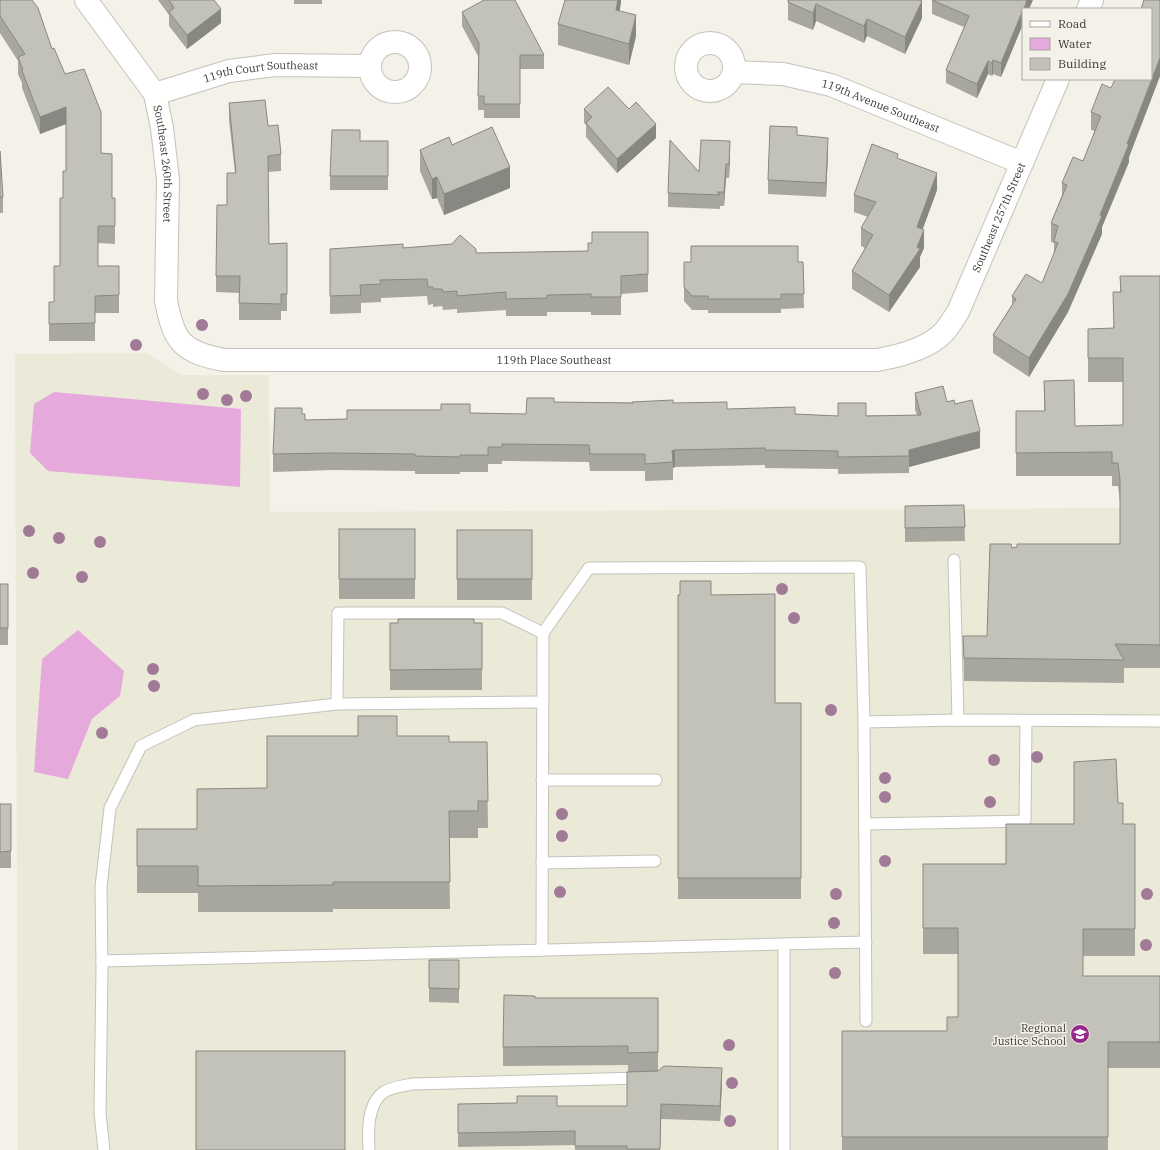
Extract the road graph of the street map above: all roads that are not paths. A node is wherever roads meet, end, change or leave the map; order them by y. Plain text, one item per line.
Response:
1 (86, 0) edge
2 (369, 66) dead end
3 (734, 72) dead end
4 (1058, 80) edge
5 (155, 94) junction
6 (1022, 163) junction
7 (924, 345) joint
8 (185, 347) joint
9 (954, 560) dead end
10 (543, 633) junction
11 (543, 702) junction
12 (337, 704) junction
13 (958, 720) junction
14 (1160, 721) edge
15 (864, 722) junction
16 (1026, 722) junction
17 (542, 780) junction
18 (656, 780) dead end
19 (865, 824) junction
20 (655, 862) dead end
21 (542, 863) junction
22 (866, 942) junction
23 (784, 944) junction
24 (542, 950) junction
25 (102, 961) junction
26 (866, 1021) dead end
27 (649, 1078) edge
28 (104, 1150) edge
29 (369, 1150) edge
30 (784, 1150) edge

1 - 5 street, Southeast 260th Street
2 - 5 street, 119th Court Southeast
3 - 6 street, 119th Avenue Southeast
4 - 6 street, Southeast 257th Street
5 - 8 street, Southeast 260th Street
6 - 7 street, Southeast 257th Street
7 - 8 street, 119th Place Southeast
9 - 13 lane
10 - 11 lane
10 - 12 lane
10 - 15 lane
11 - 12 lane
11 - 17 lane
12 - 25 lane
13 - 15 lane
13 - 16 lane
14 - 16 lane
15 - 19 lane
16 - 19 lane
17 - 18 lane
17 - 21 lane
19 - 22 lane
20 - 21 lane
21 - 24 lane
22 - 23 lane
22 - 26 lane
23 - 24 lane
23 - 30 lane
24 - 25 lane
25 - 28 lane
27 - 29 lane

